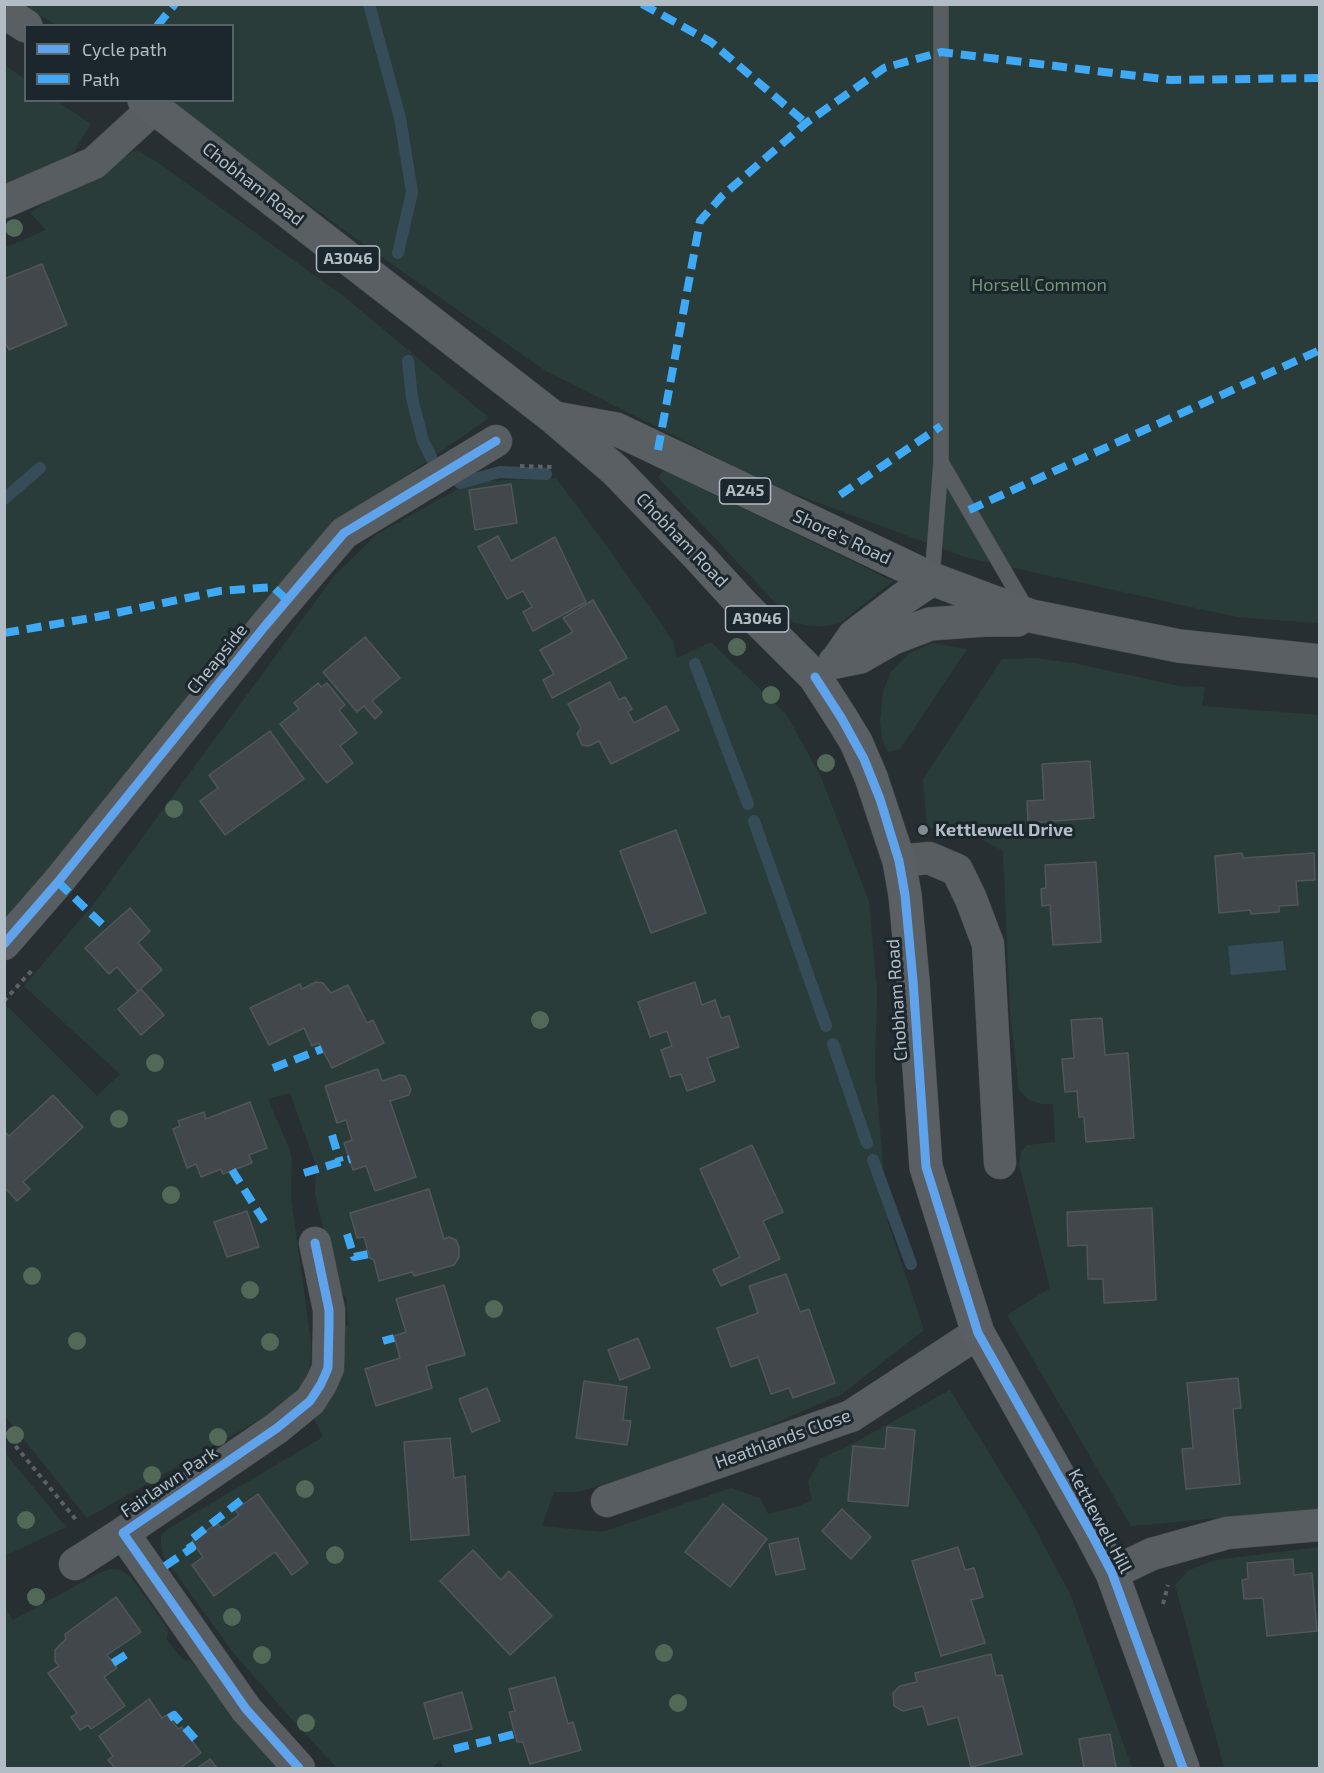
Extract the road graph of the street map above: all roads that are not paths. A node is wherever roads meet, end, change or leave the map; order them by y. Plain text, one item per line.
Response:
1 (941, 4) edge
2 (4, 12) edge
3 (24, 25) edge
4 (149, 104) edge
5 (4, 202) edge
6 (553, 417) junction
7 (503, 454) road end
8 (941, 462) junction
9 (932, 579) junction
10 (1030, 616) junction
11 (1320, 661) edge
12 (825, 669) junction
13 (899, 861) junction
14 (4, 944) edge
15 (1000, 1163) dead end
16 (315, 1243) dead end
17 (978, 1333) junction
18 (607, 1501) dead end
19 (1320, 1525) edge
20 (1112, 1573) junction
21 (299, 1768) edge
22 (1183, 1768) edge

1 - 8 lane
2 - 3 main road
4 - 5 street
4 - 6 main road, Chobham Road / A3046
6 - 9 main road, Shore's Road / A245
6 - 12 main road, Chobham Road / A3046
7 - 14 street, Cheapside
8 - 9 lane
8 - 10 lane
9 - 10 main road, Shore's Road / A245
9 - 12 main road
10 - 11 main road, Shore's Road / A245
10 - 12 main road, Shore's Road / A245
12 - 13 main road, Chobham Road / A3046
13 - 15 street
13 - 17 main road, Chobham Road / A3046
16 - 21 street, Fairlawn Park
17 - 18 street, Heathlands Close
17 - 20 main road, Kettlewell Hill / A3046
19 - 20 street
20 - 22 main road, Kettlewell Hill / A3046

